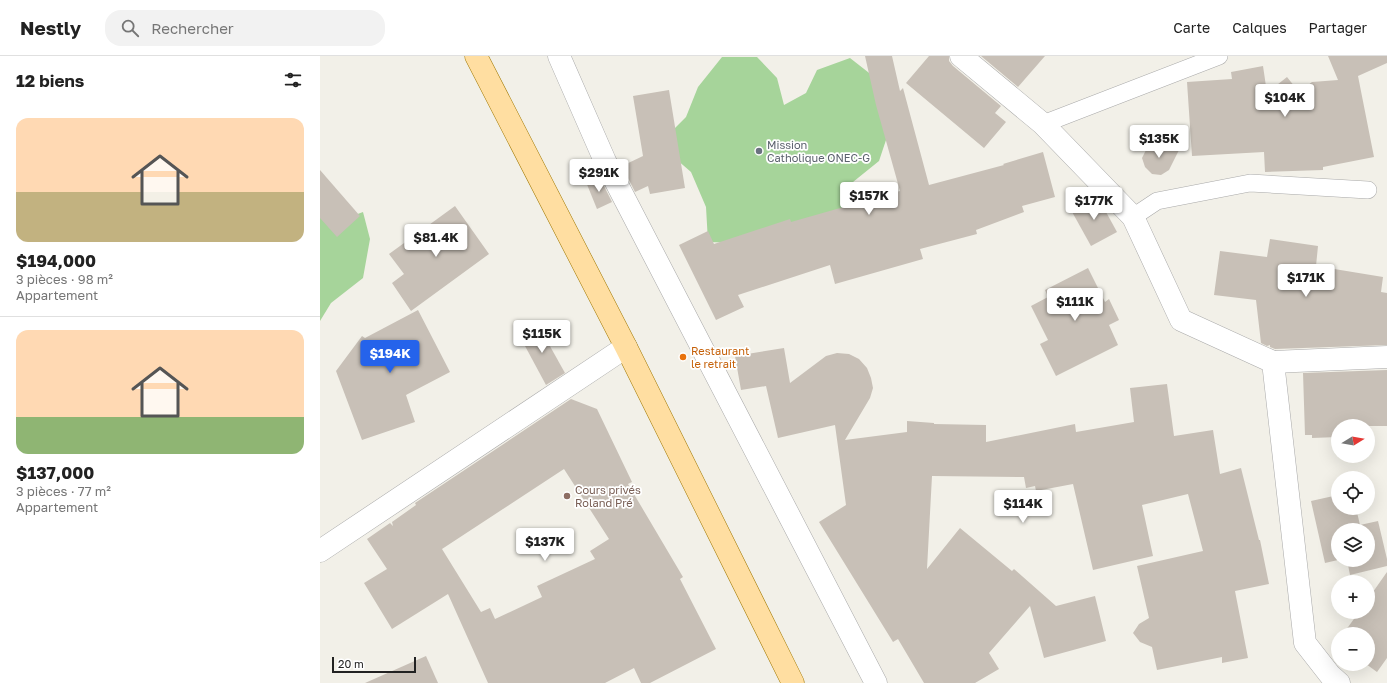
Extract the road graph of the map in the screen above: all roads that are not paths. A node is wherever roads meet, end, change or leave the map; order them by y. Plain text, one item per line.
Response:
1 (476, 56) edge
2 (559, 56) edge
3 (961, 56) edge
4 (1219, 56) edge
5 (1043, 124) junction
6 (1368, 190) dead end
7 (1133, 217) junction
8 (626, 347) junction
9 (1387, 357) edge
10 (1272, 362) junction
11 (320, 551) edge
12 (793, 683) edge
13 (876, 683) edge
14 (1339, 683) edge

1 - 8 main road
2 - 13 street
3 - 5 street
4 - 5 lane
5 - 7 street
6 - 7 lane
7 - 10 street
8 - 11 street
8 - 12 main road
9 - 10 street
10 - 14 street

